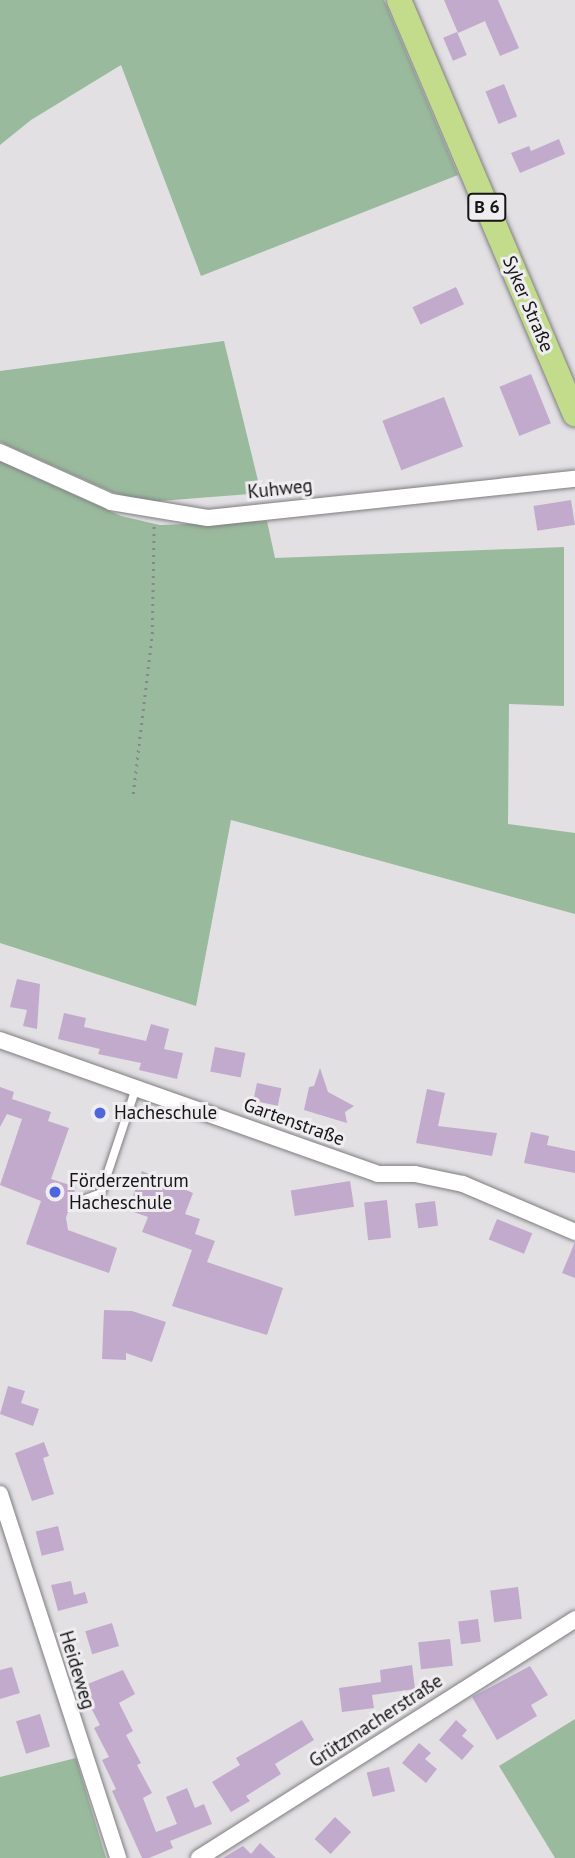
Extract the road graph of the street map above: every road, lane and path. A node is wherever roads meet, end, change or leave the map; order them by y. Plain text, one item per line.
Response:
1 (399, 0) edge
2 (575, 414) edge
3 (0, 452) edge
4 (575, 479) edge
5 (154, 513) junction
6 (133, 794) dead end
7 (0, 1040) edge
8 (136, 1088) junction
9 (83, 1200) dead end
10 (575, 1232) edge
11 (0, 1494) edge
12 (575, 1619) edge
13 (118, 1858) edge
14 (199, 1858) edge

1 - 2 main road, Syker Straße / B 6
3 - 5 street, Kuhweg
4 - 5 street, Kuhweg
5 - 6 path
7 - 8 street, Gartenstraße
8 - 9 lane
8 - 10 street, Gartenstraße
11 - 13 street, Heideweg
12 - 14 street, Grützmacherstraße

